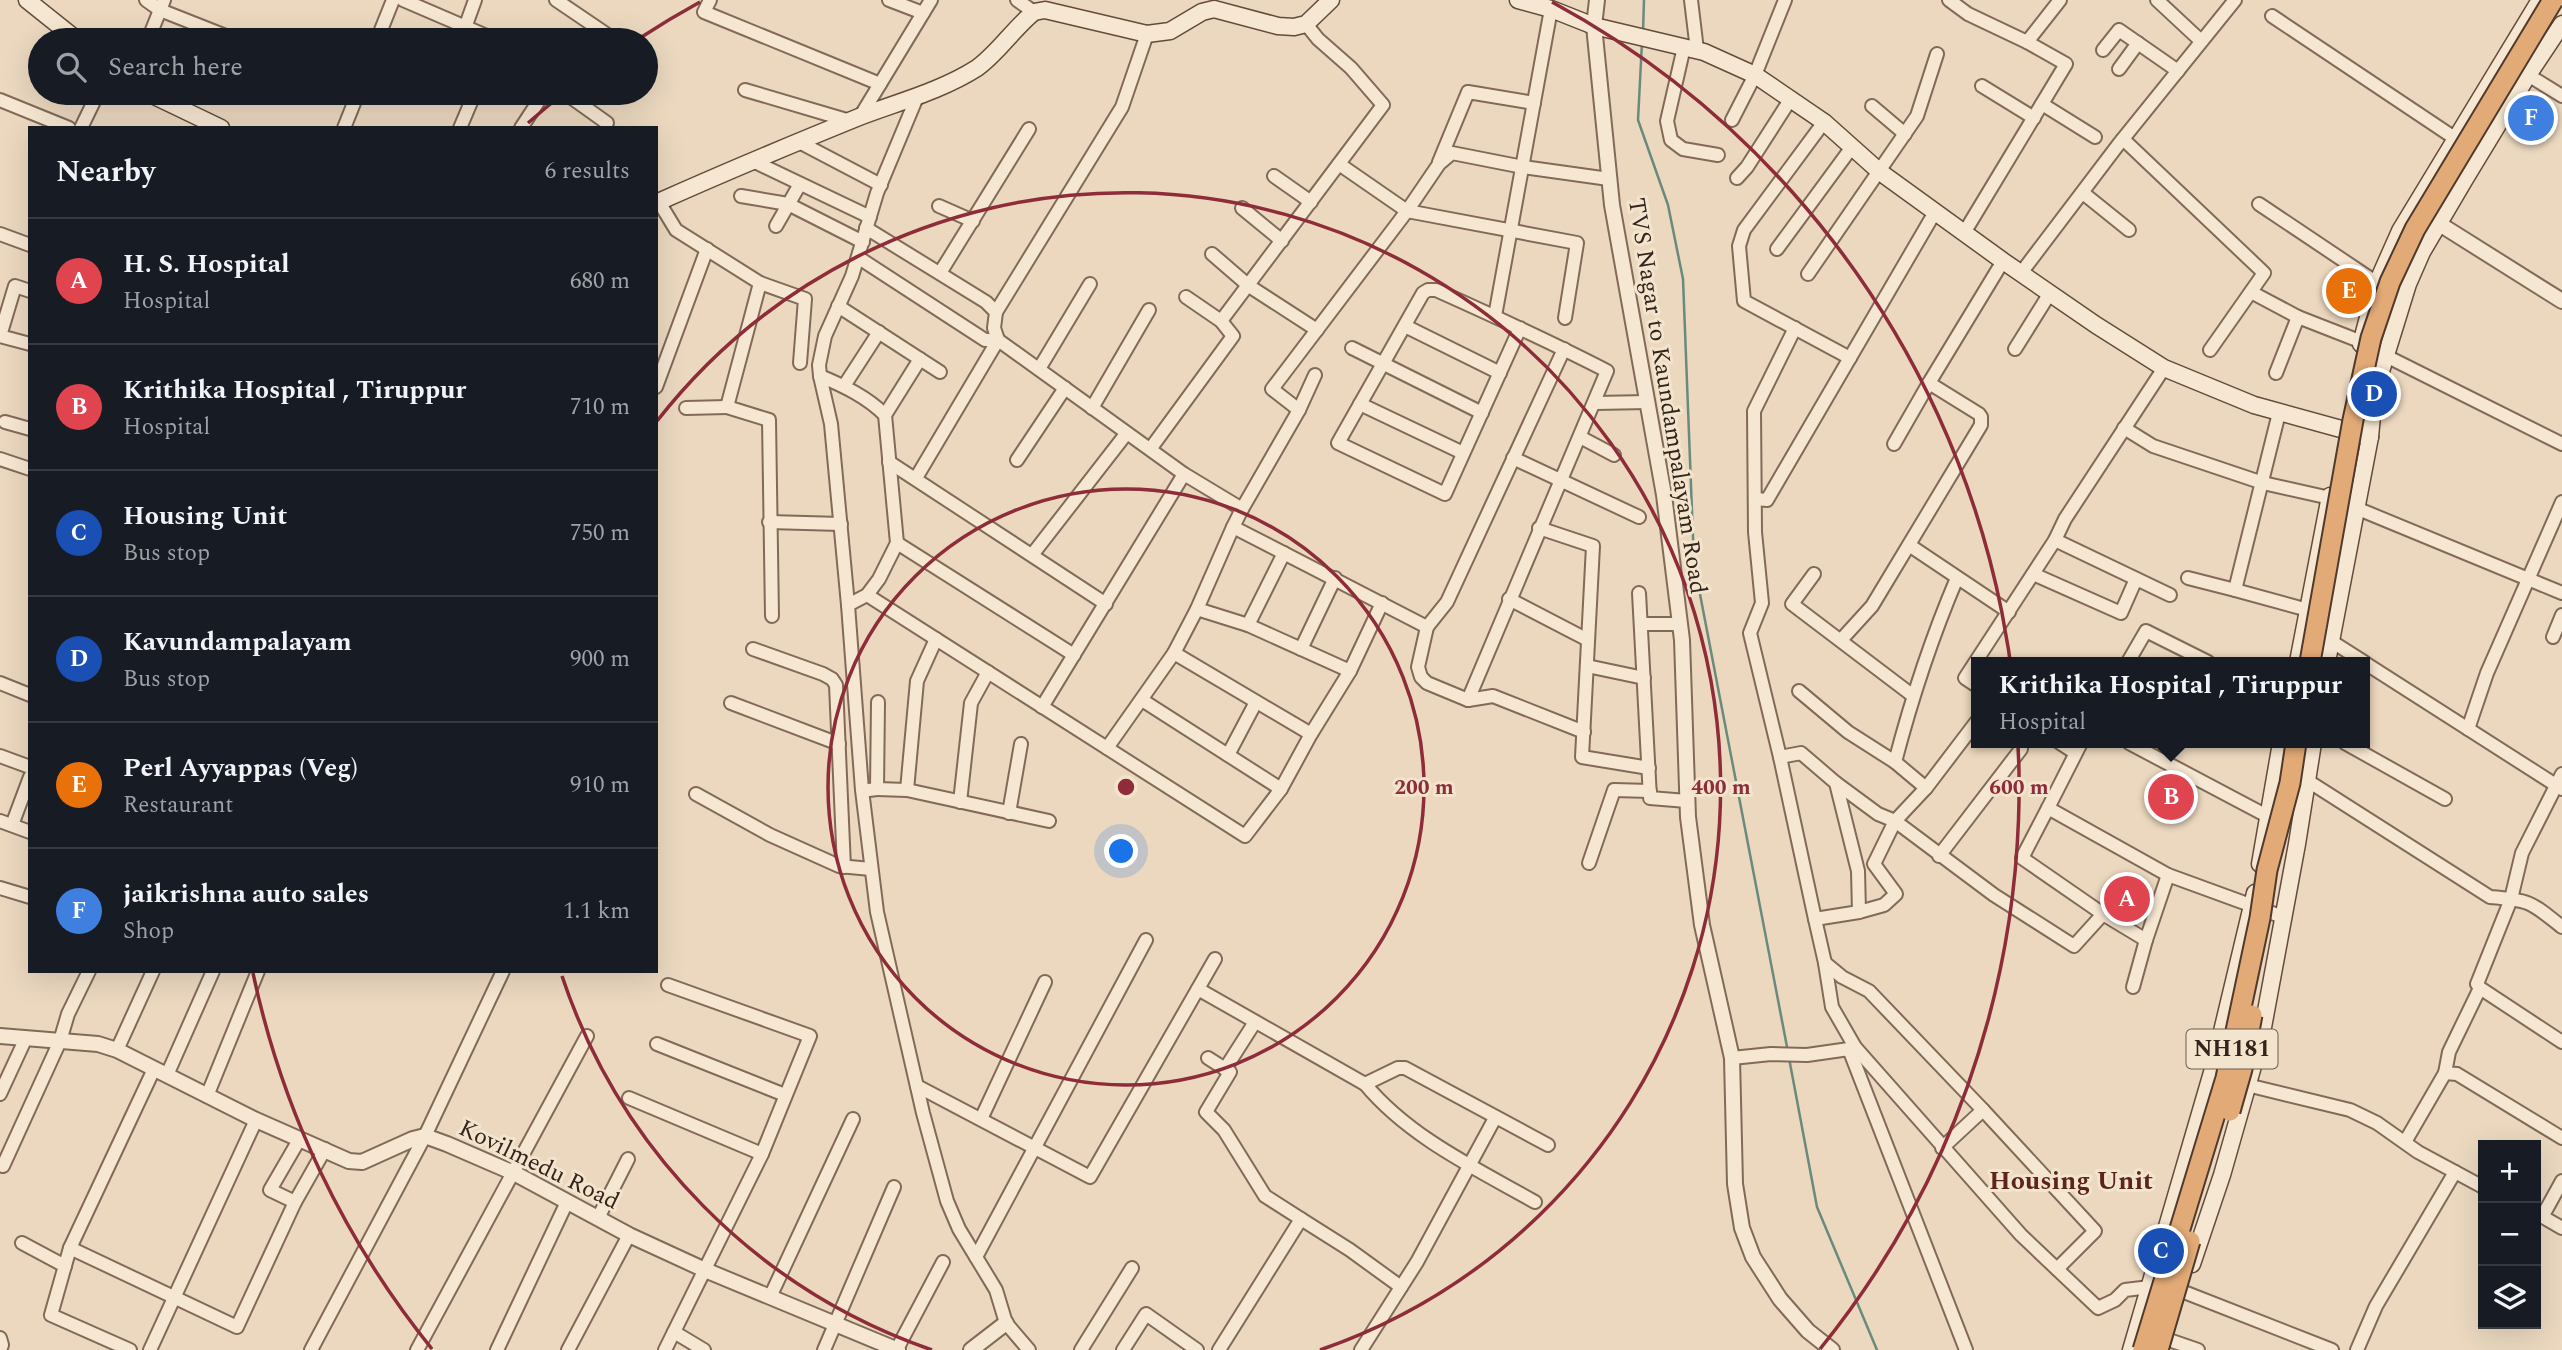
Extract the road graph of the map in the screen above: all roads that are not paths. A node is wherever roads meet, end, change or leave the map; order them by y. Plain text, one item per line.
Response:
1 (27, 0) edge
2 (146, 0) edge
3 (393, 0) edge
4 (403, 0) edge
5 (475, 0) edge
6 (556, 0) edge
7 (710, 0) edge
8 (889, 0) edge
9 (931, 0) edge
10 (1017, 0) edge
11 (1331, 0) edge
12 (1597, 0) edge
13 (1691, 0) edge
14 (1785, 0) edge
15 (1950, 0) edge
16 (2060, 0) edge
17 (2157, 0) edge
18 (2235, 0) edge
19 (2540, 0) edge
20 (2553, 0) edge
21 (1529, 1) edge
22 (1211, 4) edge
23 (162, 5) edge
24 (1044, 7) edge
25 (1551, 9) junction
26 (2562, 9) edge
27 (923, 13) junction
28 (2272, 16) dead end
29 (1306, 24) junction
30 (2562, 24) edge
31 (466, 25) junction
32 (1594, 26) junction
33 (62, 28) edge
34 (153, 28) edge
35 (211, 28) edge
36 (382, 28) edge
37 (472, 28) edge
38 (597, 28) edge
39 (1147, 34) junction
40 (2201, 41) junction
41 (2026, 42) junction
42 (2138, 43) junction
43 (2557, 46) edge
44 (1684, 47) junction
45 (2103, 50) dead end
46 (1937, 54) dead end
47 (2119, 69) dead end
48 (2178, 71) junction
49 (1755, 75) junction
50 (2528, 75) junction
51 (880, 84) junction
52 (1982, 86) dead end
53 (745, 90) dead end
54 (2562, 96) edge
55 (917, 97) junction
56 (0, 100) edge
57 (1790, 100) junction
58 (1534, 103) junction
59 (2042, 104) junction
60 (92, 105) edge
61 (173, 105) edge
62 (353, 105) edge
63 (470, 105) edge
64 (536, 105) edge
65 (589, 105) edge
66 (1872, 106) dead end
67 (2034, 118) junction
68 (855, 119) junction
69 (1732, 120) dead end
70 (1824, 122) junction
71 (607, 123) dead end
72 (64, 126) edge
73 (82, 126) edge
74 (217, 126) edge
75 (345, 126) edge
76 (461, 126) edge
77 (522, 126) edge
78 (1029, 130) dead end
79 (1905, 134) junction
80 (2095, 137) dead end
81 (2123, 139) junction
82 (2456, 139) junction
83 (799, 142) junction
84 (1852, 147) junction
85 (1718, 155) dead end
86 (753, 161) junction
87 (1339, 164) junction
88 (1439, 164) junction
89 (1523, 167) junction
90 (1880, 172) junction
91 (1274, 176) dead end
92 (1737, 178) dead end
93 (1609, 179) junction
94 (800, 184) junction
95 (881, 185) junction
96 (2082, 193) junction
97 (741, 197) dead end
98 (658, 202) edge
99 (1311, 202) junction
100 (2259, 204) dead end
101 (788, 205) junction
102 (939, 206) dead end
103 (2414, 206) junction
104 (1242, 208) dead end
105 (1406, 211) junction
106 (1935, 212) junction
107 (973, 221) junction
108 (868, 222) junction
109 (2438, 224) junction
110 (776, 226) dead end
111 (2129, 230) dead end
112 (1511, 232) junction
113 (1965, 233) junction
114 (0, 234) edge
115 (1282, 241) junction
116 (863, 242) junction
117 (28, 244) edge
118 (1777, 249) dead end
119 (706, 250) junction
120 (1212, 254) dead end
121 (859, 258) junction
122 (2003, 261) junction
123 (940, 273) junction
124 (2021, 273) junction
125 (1808, 274) dead end
126 (760, 283) junction
127 (2377, 283) junction
128 (1090, 284) dead end
129 (1248, 286) junction
130 (28, 290) edge
131 (2251, 292) junction
132 (2050, 293) junction
133 (1186, 297) dead end
134 (2562, 301) edge
135 (838, 306) junction
136 (1149, 310) dead end
137 (996, 312) junction
138 (1495, 316) junction
139 (2298, 317) junction
140 (1565, 318) dead end
141 (1221, 321) junction
142 (1405, 326) junction
143 (1520, 328) junction
144 (1795, 328) junction
145 (1317, 330) junction
146 (879, 332) junction
147 (998, 340) junction
148 (2361, 342) junction
149 (28, 343) edge
150 (1352, 348) dead end
151 (1564, 349) junction
152 (2015, 349) dead end
153 (2210, 350) dead end
154 (2386, 356) junction
155 (1850, 358) junction
156 (920, 359) junction
157 (800, 363) dead end
158 (1383, 364) junction
159 (2164, 368) junction
160 (1039, 369) junction
161 (940, 372) dead end
162 (1500, 373) junction
163 (2276, 373) dead end
164 (1315, 375) dead end
165 (820, 376) junction
166 (658, 382) edge
167 (1929, 383) junction
168 (844, 386) junction
169 (1065, 388) junction
170 (1648, 402) junction
171 (1595, 403) junction
172 (1360, 404) junction
173 (727, 407) junction
174 (686, 408) dead end
175 (1093, 408) junction
176 (1299, 410) junction
177 (1482, 413) junction
178 (2279, 413) junction
179 (885, 415) junction
180 (5, 422) dead end
181 (28, 428) edge
182 (2124, 428) junction
183 (2342, 429) junction
184 (1126, 434) junction
185 (1580, 437) junction
186 (2370, 437) junction
187 (1894, 444) dead end
188 (2562, 444) edge
189 (1151, 448) junction
190 (1463, 453) junction
191 (1614, 455) dead end
192 (1513, 458) junction
193 (0, 459) edge
194 (1017, 460) dead end
195 (889, 462) junction
196 (28, 467) edge
197 (1184, 474) junction
198 (915, 478) junction
199 (1561, 479) junction
200 (2263, 483) junction
201 (2330, 498) junction
202 (1755, 499) junction
203 (2562, 502) edge
204 (2356, 508) junction
205 (1242, 509) junction
206 (1639, 517) dead end
207 (769, 522) junction
208 (841, 524) junction
209 (1233, 527) junction
210 (1539, 528) junction
211 (2055, 540) junction
212 (897, 542) junction
213 (1909, 545) junction
214 (1284, 553) junction
215 (1032, 555) junction
216 (1814, 574) dead end
217 (2033, 574) junction
218 (1335, 578) junction
219 (1957, 578) junction
220 (2188, 578) dead end
221 (2136, 579) junction
222 (2529, 579) junction
223 (2235, 590) junction
224 (1639, 593) dead end
225 (2562, 593) edge
226 (867, 595) junction
227 (2170, 595) dead end
228 (1509, 599) junction
229 (1382, 603) junction
230 (1106, 604) junction
231 (848, 605) junction
232 (1197, 610) junction
233 (2308, 610) junction
234 (2009, 612) junction
235 (2562, 615) edge
236 (772, 616) dead end
237 (1641, 624) junction
238 (1680, 624) junction
239 (1248, 625) junction
240 (1427, 627) junction
241 (2553, 636) dead end
242 (936, 639) junction
243 (1588, 640) junction
244 (1841, 640) junction
245 (2331, 641) junction
246 (753, 649) dead end
247 (1301, 649) junction
248 (1174, 653) junction
249 (1074, 655) junction
250 (1979, 657) edge
251 (2131, 657) edge
252 (2198, 657) edge
253 (2299, 657) edge
254 (2311, 657) edge
255 (2322, 657) edge
256 (2328, 657) edge
257 (2355, 657) edge
258 (1587, 666) junction
259 (2370, 667) edge
260 (1971, 669) edge
261 (1350, 671) junction
262 (988, 672) junction
263 (1644, 678) junction
264 (1971, 682) edge
265 (0, 683) edge
266 (1799, 691) dead end
267 (28, 694) edge
268 (1912, 695) junction
269 (1142, 700) junction
270 (1468, 700) junction
271 (878, 702) dead end
272 (1256, 702) junction
273 (731, 703) dead end
274 (1042, 707) junction
275 (1971, 729) edge
276 (2468, 729) junction
277 (1584, 732) junction
278 (1311, 734) junction
279 (839, 744) junction
280 (1021, 744) dead end
281 (1107, 748) junction
282 (2078, 748) edge
283 (2138, 748) edge
284 (2280, 748) edge
285 (2295, 748) edge
286 (2305, 748) edge
287 (2312, 748) edge
288 (2354, 748) edge
289 (2021, 749) dead end
290 (1228, 755) junction
291 (0, 756) edge
292 (1780, 757) junction
293 (1895, 762) junction
294 (28, 767) edge
295 (1648, 768) junction
296 (28, 781) edge
297 (2308, 781) junction
298 (2560, 782) edge
299 (1836, 783) junction
300 (1926, 788) junction
301 (877, 789) junction
302 (1281, 789) junction
303 (862, 790) junction
304 (907, 790) junction
305 (1650, 791) junction
306 (696, 794) dead end
307 (2445, 799) dead end
308 (1687, 801) junction
309 (960, 802) junction
310 (2048, 808) junction
311 (1009, 813) junction
312 (2269, 817) junction
313 (1049, 821) dead end
314 (1895, 821) junction
315 (6, 823) edge
316 (28, 831) edge
317 (1939, 856) junction
318 (1588, 863) dead end
319 (844, 867) junction
320 (872, 869) junction
321 (2168, 875) junction
322 (0, 888) edge
323 (28, 896) edge
324 (2511, 899) junction
325 (2252, 907) junction
326 (1859, 912) junction
327 (2104, 914) junction
328 (2283, 917) junction
329 (1815, 919) junction
330 (2562, 927) edge
331 (1146, 940) dead end
332 (2146, 940) junction
333 (1215, 959) dead end
334 (1825, 962) junction
335 (88, 973) edge
336 (152, 973) edge
337 (212, 973) edge
338 (257, 973) edge
339 (502, 973) edge
340 (1045, 982) dead end
341 (668, 985) dead end
342 (2133, 987) dead end
343 (1198, 989) junction
344 (2480, 989) junction
345 (1255, 1022) junction
346 (0, 1036) edge
347 (587, 1037) dead end
348 (25, 1040) junction
349 (60, 1041) junction
350 (2562, 1042) edge
351 (657, 1044) dead end
352 (1852, 1048) junction
353 (117, 1050) junction
354 (1208, 1058) dead end
355 (1732, 1058) junction
356 (154, 1069) junction
357 (1225, 1069) junction
358 (2445, 1073) junction
359 (167, 1075) junction
360 (1365, 1084) junction
361 (2247, 1085) junction
362 (917, 1086) junction
363 (0, 1094) edge
364 (785, 1095) junction
365 (207, 1096) junction
366 (629, 1098) dead end
367 (1983, 1110) junction
368 (1495, 1118) junction
369 (853, 1119) dead end
370 (981, 1119) junction
371 (257, 1120) junction
372 (425, 1136) junction
373 (2562, 1138) edge
374 (299, 1140) junction
375 (2405, 1142) junction
376 (1548, 1145) dead end
377 (1035, 1147) junction
378 (1942, 1147) junction
379 (325, 1149) junction
380 (762, 1153) junction
381 (628, 1159) dead end
382 (1470, 1165) junction
383 (3, 1166) dead end
384 (2455, 1172) junction
385 (514, 1173) junction
386 (2562, 1181) edge
387 (2478, 1184) edge
388 (894, 1187) dead end
389 (295, 1202) junction
390 (567, 1202) junction
391 (1535, 1202) dead end
392 (2541, 1212) edge
393 (2541, 1216) edge
394 (598, 1218) junction
395 (1301, 1219) junction
396 (2562, 1228) edge
397 (629, 1235) junction
398 (22, 1243) dead end
399 (70, 1248) junction
400 (976, 1257) junction
401 (943, 1262) dead end
402 (65, 1266) junction
403 (1132, 1268) dead end
404 (2057, 1269) junction
405 (705, 1270) junction
406 (1401, 1287) junction
407 (2150, 1287) junction
408 (2184, 1292) junction
409 (771, 1295) junction
410 (175, 1299) junction
411 (1006, 1323) junction
412 (836, 1325) junction
413 (674, 1332) junction
414 (0, 1338) edge
415 (2300, 1344) edge
416 (2165, 1346) edge
417 (0, 1350) edge
418 (130, 1350) edge
419 (150, 1350) edge
420 (311, 1350) edge
421 (417, 1350) edge
422 (497, 1350) edge
423 (568, 1350) edge
424 (664, 1350) edge
425 (704, 1350) edge
426 (824, 1350) edge
427 (897, 1350) edge
428 (971, 1350) edge
429 (1029, 1350) edge
430 (1081, 1350) edge
431 (1123, 1350) edge
432 (1197, 1350) edge
433 (1219, 1350) edge
434 (1361, 1350) edge
435 (1832, 1350) edge
436 (1966, 1350) edge
437 (2131, 1350) edge
438 (2143, 1350) edge
439 (2198, 1350) edge
440 (2332, 1350) edge
441 (2357, 1350) edge

1 - 33 main road
2 - 23 street
3 - 36 street
4 - 31 street
5 - 31 street
6 - 38 street
7 - 51 street
8 - 27 street
9 - 27 street
10 - 24 street
11 - 29 main road
12 - 32 street, TVS Nagar to Kaundampalayam Road
13 - 44 street
14 - 49 street
15 - 41 street
16 - 41 street
17 - 40 street
18 - 40 street
19 - 82 main road
20 - 254 highway, bridge
21 - 25 main road
22 - 29 main road
22 - 39 main road
23 - 34 street
23 - 35 street
24 - 39 main road
24 - 55 main road
25 - 32 main road
25 - 58 street
26 - 255 highway
27 - 51 street
28 - 82 street
29 - 87 street
30 - 43 main road
31 - 37 street
32 - 44 main road
32 - 93 street, TVS Nagar to Kaundampalayam Road
39 - 137 street
40 - 48 street
41 - 59 street
42 - 45 street
42 - 47 street
42 - 48 street
43 - 50 main road
44 - 49 main road
44 - 85 street
46 - 79 street
48 - 81 street
49 - 57 main road
49 - 69 street
50 - 54 street
50 - 109 main road
51 - 68 street
52 - 67 street
53 - 68 street
55 - 68 main road
55 - 95 street
56 - 72 street
57 - 70 main road
57 - 92 street
58 - 88 street
58 - 89 street
59 - 67 street
59 - 80 street
60 - 73 street
61 - 74 main road
62 - 75 street
63 - 76 street
64 - 77 street
65 - 71 street
66 - 79 street
67 - 113 street
68 - 83 main road
70 - 84 main road
70 - 144 street
78 - 107 street
79 - 90 street
81 - 96 street
81 - 131 street
82 - 103 main road
83 - 86 main road
83 - 95 street
84 - 90 main road
84 - 118 street
86 - 94 street
86 - 98 main road
87 - 99 street
87 - 105 street
88 - 89 street
88 - 105 street
89 - 93 street
89 - 112 street
90 - 106 main road
90 - 125 street
91 - 99 street
93 - 170 street, TVS Nagar to Kaundampalayam Road
94 - 101 street
94 - 108 street
95 - 108 street
96 - 111 street
96 - 124 street
97 - 101 street
98 - 119 street
99 - 115 street
100 - 127 street
101 - 110 street
101 - 116 street
102 - 107 street
103 - 109 street
103 - 127 main road
104 - 115 street
105 - 112 street
105 - 145 street
106 - 113 main road
106 - 155 street
107 - 123 street
108 - 116 street
108 - 123 street
109 - 134 street
109 - 154 main road
112 - 138 street
112 - 140 street
113 - 122 main road
114 - 117 street
115 - 129 street
116 - 121 street
119 - 126 street
119 - 166 street
120 - 129 street
121 - 135 street
121 - 147 street
122 - 124 main road
122 - 167 street
123 - 137 street
124 - 132 main road
126 - 157 street
126 - 173 street
127 - 148 main road
128 - 160 street
129 - 141 street
129 - 145 street
130 - 149 street
131 - 139 street
131 - 153 street
132 - 152 street
132 - 159 main road
133 - 141 street
135 - 146 street
135 - 165 street
136 - 175 street
137 - 147 street
138 - 142 street
138 - 143 street
139 - 148 street
139 - 163 street
141 - 189 street
142 - 158 street
142 - 162 street
143 - 151 street
143 - 162 street
144 - 155 street
144 - 202 street
145 - 176 street
146 - 156 street
146 - 168 street
147 - 160 street
147 - 198 street
148 - 183 main road
150 - 158 street
151 - 171 street
151 - 192 street
154 - 186 main road
154 - 188 street
155 - 202 street
156 - 161 street
156 - 179 street
158 - 172 street
158 - 177 street
159 - 178 main road
159 - 182 street
160 - 169 street
162 - 177 street
164 - 176 street
165 - 168 street
165 - 208 street
167 - 187 street
167 - 213 street
168 - 179 street
169 - 175 street
169 - 194 street
170 - 171 street
170 - 238 street, TVS Nagar to Kaundampalayam Road
171 - 185 street
172 - 190 street
172 - 190 street
173 - 174 street
173 - 207 street
175 - 184 street
176 - 205 street
177 - 190 street
178 - 183 main road
178 - 200 street
179 - 195 street
180 - 181 street
182 - 200 street
182 - 211 street
183 - 186 main road
183 - 201 main road
184 - 189 street
184 - 215 street
185 - 191 street
185 - 199 street
186 - 204 main road
189 - 197 street
192 - 199 street
192 - 240 street
193 - 196 street
195 - 198 street
195 - 212 street
197 - 205 street
197 - 230 street
198 - 215 street
199 - 206 street
199 - 210 street
200 - 201 street
200 - 223 street
201 - 233 main road
202 - 292 street
203 - 222 street
204 - 222 street
204 - 245 main road
205 - 209 street
207 - 208 street
207 - 236 street
208 - 231 street
209 - 214 street
209 - 232 street
210 - 228 street
210 - 243 street
211 - 217 street
211 - 221 street
212 - 226 street
212 - 249 street
213 - 219 street
213 - 244 street
214 - 218 street
214 - 239 street
215 - 230 street
216 - 244 street
217 - 221 street
217 - 234 street
218 - 229 street
218 - 247 street
219 - 234 street
219 - 268 street
220 - 223 street
221 - 227 street
222 - 225 street
222 - 276 street
223 - 233 street
224 - 237 street
226 - 231 street
226 - 242 street
228 - 243 street
228 - 270 street
229 - 240 street
229 - 261 street
230 - 249 street
231 - 303 street
232 - 239 street
232 - 248 street
233 - 253 main road
234 - 250 street
235 - 241 street
237 - 238 street
237 - 263 street
238 - 308 street, TVS Nagar to Kaundampalayam Road
239 - 247 street
240 - 270 street
242 - 262 street
242 - 304 street
243 - 258 street
244 - 268 street
245 - 256 main road
245 - 257 street
246 - 279 street
247 - 261 street
248 - 269 street
248 - 272 street
249 - 274 street
251 - 252 street
258 - 263 street
258 - 277 street
259 - 276 street
260 - 264 street
261 - 278 street
262 - 274 street
262 - 309 street
263 - 295 street
265 - 267 street
266 - 293 street
268 - 293 street
269 - 281 street
269 - 290 street
270 - 277 street
271 - 301 street
272 - 278 street
272 - 290 street
273 - 279 street
274 - 281 street
275 - 300 street
276 - 298 street
277 - 295 street
278 - 302 street
279 - 319 street
280 - 311 street
281 - 302 street
282 - 310 street
283 - 312 street
284 - 312 main road
285 - 438 highway, NH181, bridge
286 - 416 highway, NH181, bridge
287 - 297 main road
288 - 307 street
289 - 317 street
290 - 302 street
291 - 294 street
292 - 299 street
292 - 329 street
293 - 300 street
295 - 305 street
296 - 315 street
297 - 324 street
297 - 328 main road
298 - 324 street
299 - 314 street
299 - 326 street
300 - 314 street
301 - 303 street
301 - 304 street
303 - 320 street
304 - 309 street
305 - 308 street
305 - 318 street
306 - 319 street
308 - 355 street, TVS Nagar to Kaundampalayam Road
309 - 311 street
310 - 321 street
310 - 327 street
311 - 313 street
312 - 325 main road
314 - 317 street
314 - 326 street
315 - 316 street
317 - 327 street
319 - 320 street
320 - 362 street
321 - 325 street
321 - 332 street
322 - 323 street
324 - 330 street
324 - 344 street
325 - 328 street
325 - 407 main road
326 - 329 street
327 - 332 street
328 - 361 main road
329 - 334 street
331 - 377 street
332 - 342 street
333 - 343 street
334 - 352 street
334 - 367 street
335 - 349 street
336 - 353 street
337 - 359 street
338 - 365 street
339 - 372 street
340 - 370 street
341 - 364 street
343 - 345 street
343 - 377 street
344 - 350 street
344 - 358 street
345 - 357 street
345 - 360 street
346 - 348 street, Kovilmedu Road
347 - 385 street
348 - 349 street, Kovilmedu Road
348 - 363 street
349 - 353 street, Kovilmedu Road
349 - 383 street
351 - 364 street
352 - 355 street
352 - 378 street
352 - 436 street
353 - 356 street, Kovilmedu Road
354 - 357 street
355 - 435 street, TVS Nagar to Kaundampalayam Road
356 - 359 street, Kovilmedu Road
356 - 399 street
357 - 395 street
358 - 373 street
358 - 375 street
359 - 365 street, Kovilmedu Road
360 - 368 street
360 - 382 street
361 - 375 street
361 - 408 main road
362 - 370 street
362 - 400 street
364 - 380 street
365 - 371 street, Kovilmedu Road
366 - 380 street
367 - 378 street
367 - 404 street
368 - 376 street
368 - 382 street
369 - 409 street
370 - 377 street
371 - 374 street, Kovilmedu Road
371 - 410 street
372 - 379 street, Kovilmedu Road
372 - 385 street, Kovilmedu Road
372 - 420 street
374 - 379 street, Kovilmedu Road
374 - 389 street
375 - 384 street
377 - 400 street
378 - 404 street
379 - 389 street
380 - 405 street
381 - 394 street
382 - 391 street
382 - 406 street
384 - 387 street
384 - 441 street
385 - 390 street, Kovilmedu Road
385 - 421 street
386 - 392 street
388 - 412 street
389 - 410 street
390 - 394 street, Kovilmedu Road
390 - 422 street
393 - 396 street
394 - 397 street, Kovilmedu Road
395 - 406 street
395 - 433 street
397 - 405 street, Kovilmedu Road
397 - 423 street
398 - 402 street
399 - 402 street
399 - 410 street
400 - 411 street
401 - 427 street
402 - 418 street
403 - 430 street
404 - 407 street
405 - 409 street, Kovilmedu Road
405 - 413 street
406 - 434 street
407 - 437 main road
408 - 415 street
408 - 416 main road
409 - 412 street, Kovilmedu Road
410 - 419 street
411 - 428 street
411 - 429 street
412 - 426 street
412 - 427 street, Kovilmedu Road
413 - 424 street
413 - 425 street
414 - 417 street
415 - 440 street
416 - 439 street
431 - 432 street

